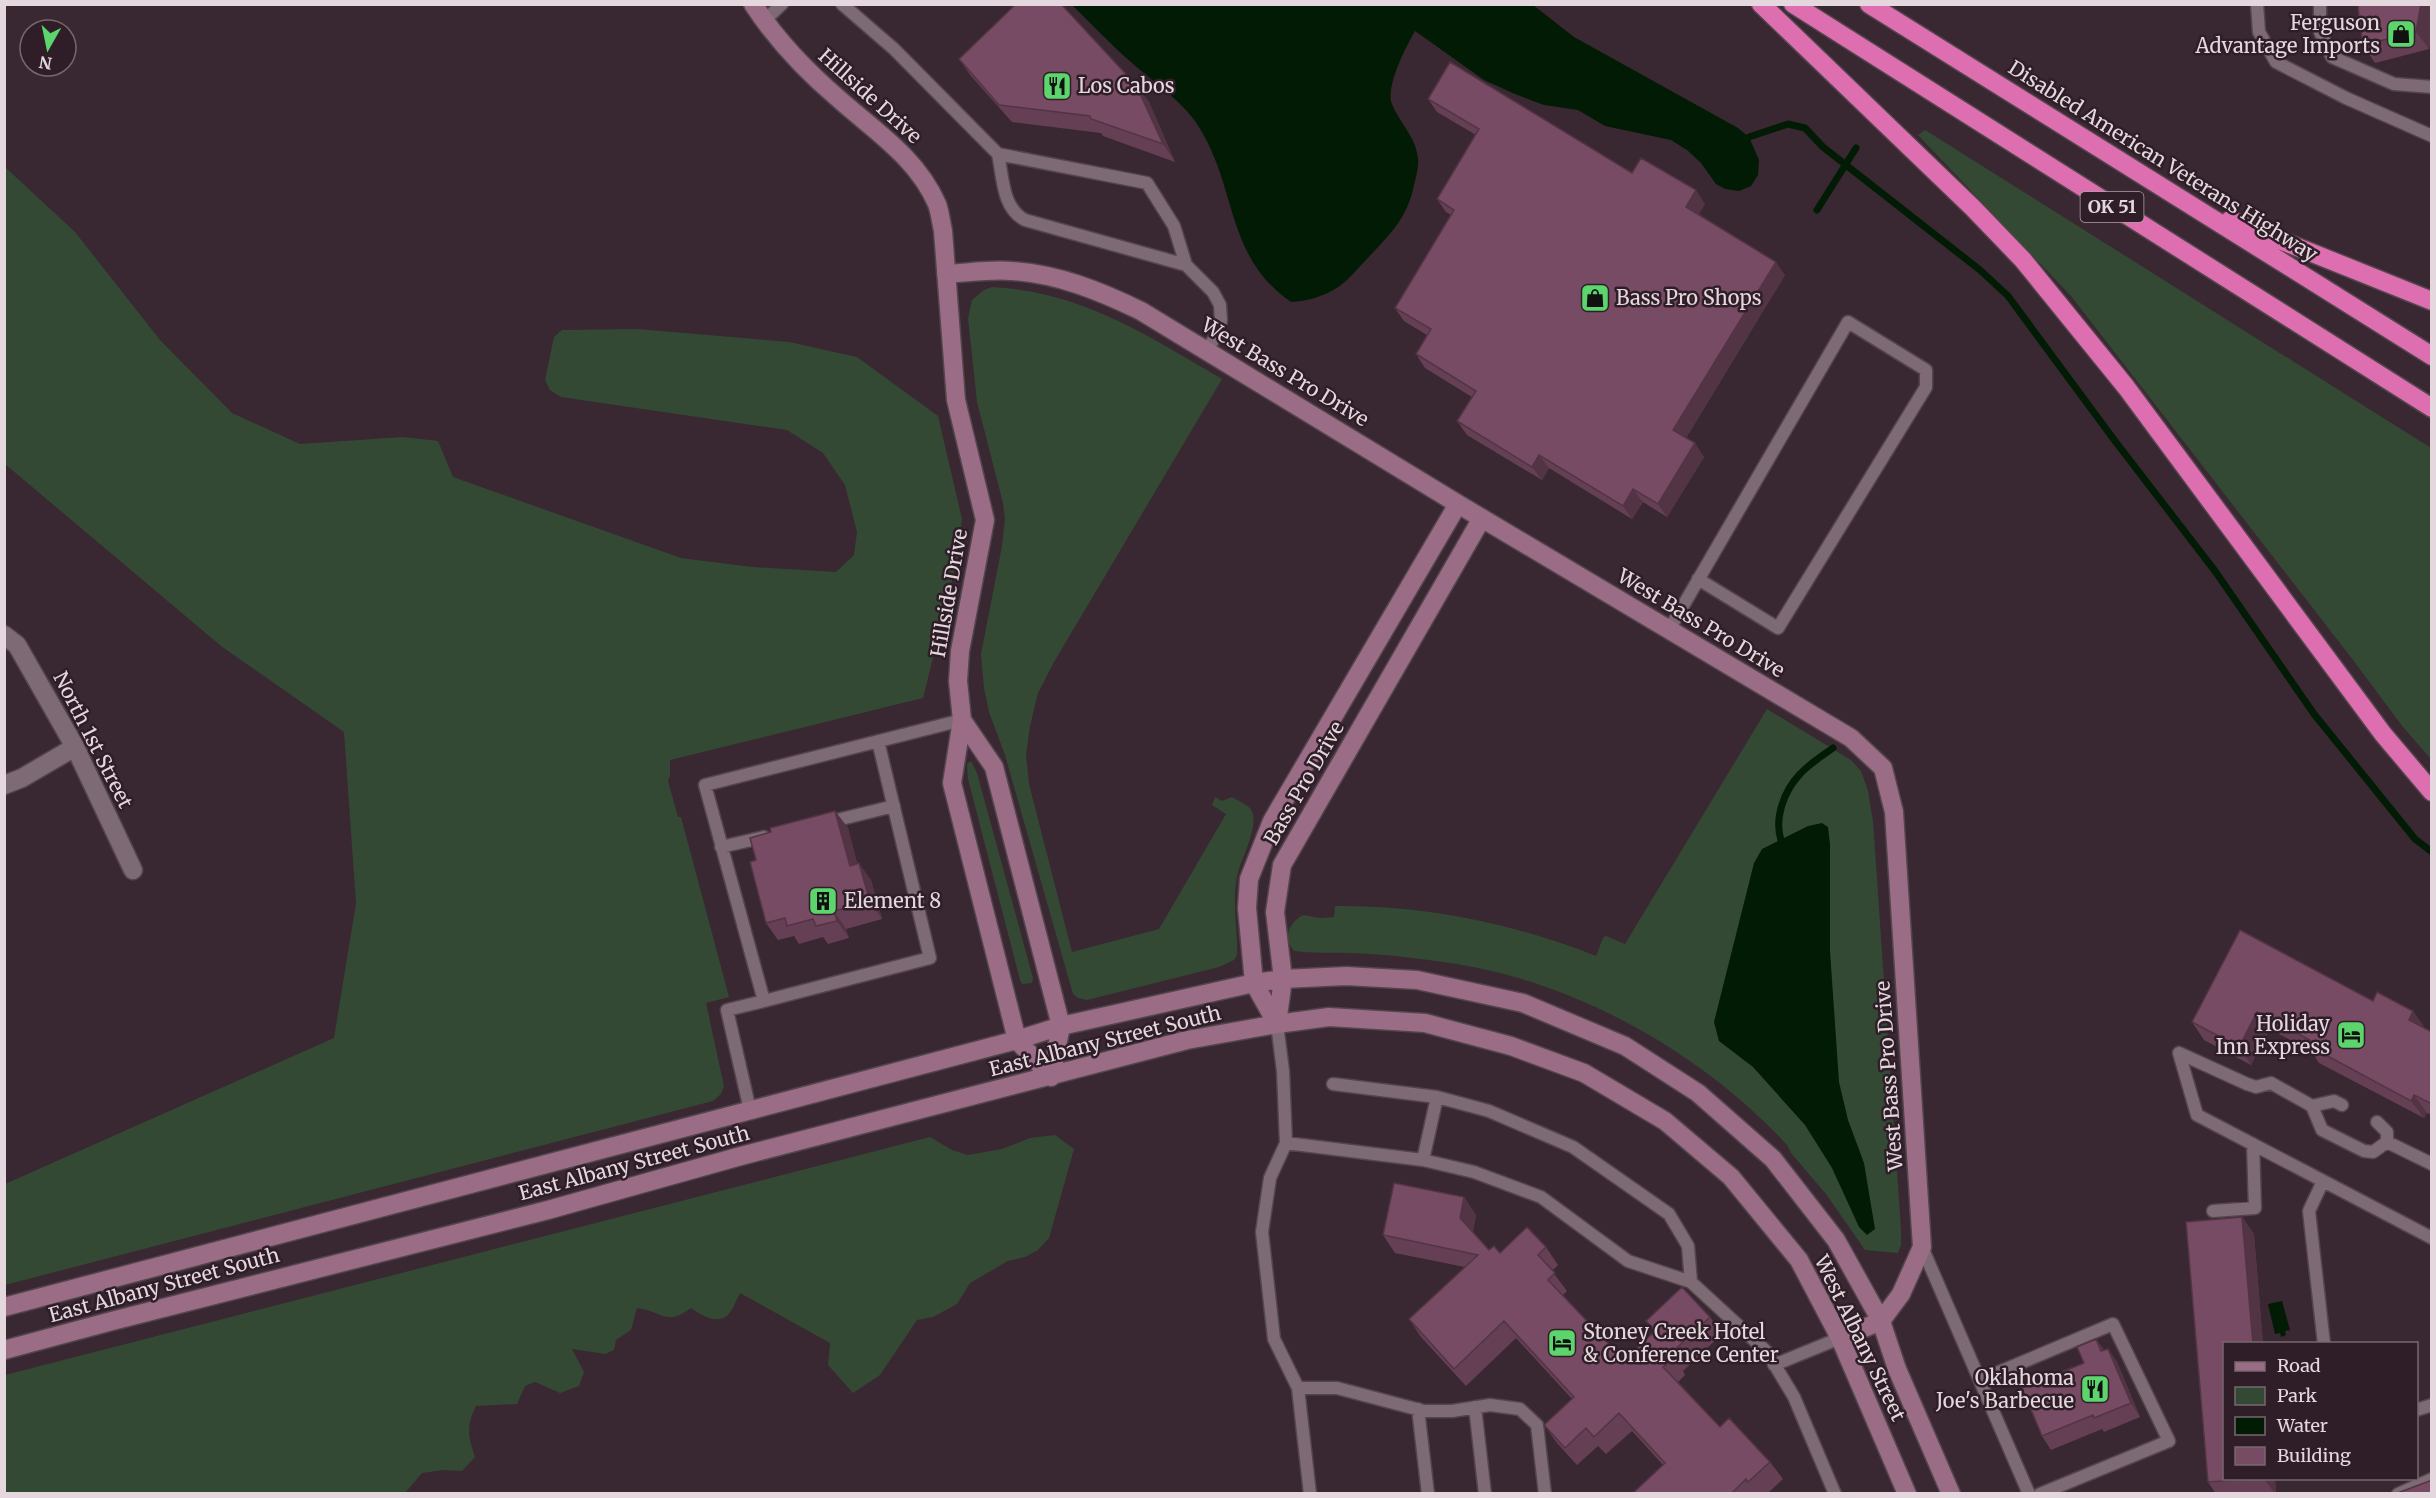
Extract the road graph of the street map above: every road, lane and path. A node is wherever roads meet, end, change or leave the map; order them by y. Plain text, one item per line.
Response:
1 (753, 4) edge
2 (782, 4) edge
3 (842, 4) edge
4 (1761, 4) edge
5 (1792, 4) edge
6 (1869, 4) edge
7 (2257, 4) edge
8 (2320, 4) edge
9 (764, 21) junction
10 (2432, 87) edge
11 (2432, 136) edge
12 (998, 154) junction
13 (2184, 201) junction
14 (1186, 265) junction
15 (946, 274) junction
16 (2432, 302) edge
17 (1206, 351) junction
18 (2432, 356) edge
19 (2432, 408) edge
20 (1458, 504) junction
21 (1482, 518) junction
22 (1698, 579) junction
23 (1669, 630) junction
24 (4, 635) edge
25 (962, 720) junction
26 (878, 741) junction
27 (75, 747) junction
28 (4, 785) edge
29 (2432, 792) edge
30 (894, 806) junction
31 (813, 825) edge
32 (779, 833) edge
33 (722, 847) junction
34 (133, 870) dead end
35 (1283, 979) junction
36 (1254, 983) junction
37 (764, 1001) junction
38 (1276, 1024) junction
39 (1061, 1026) junction
40 (1017, 1040) junction
41 (1051, 1077) junction
42 (1333, 1084) dead end
43 (1437, 1097) junction
44 (2342, 1105) dead end
45 (2312, 1106) junction
46 (750, 1110) junction
47 (2377, 1122) dead end
48 (2387, 1142) junction
49 (1286, 1143) junction
50 (2253, 1144) junction
51 (1423, 1160) junction
52 (2432, 1164) edge
53 (2323, 1180) junction
54 (2213, 1211) dead end
55 (2432, 1238) edge
56 (1922, 1247) junction
57 (1691, 1282) junction
58 (4, 1307) edge
59 (1881, 1321) junction
60 (1840, 1338) junction
61 (2324, 1342) edge
62 (4, 1350) edge
63 (1774, 1365) junction
64 (1980, 1380) junction
65 (1298, 1388) junction
66 (1475, 1407) junction
67 (1418, 1409) junction
68 (2432, 1479) edge
69 (1310, 1494) edge
70 (1428, 1494) edge
71 (1485, 1494) edge
72 (1545, 1494) edge
73 (1835, 1494) edge
74 (1907, 1494) edge
75 (1951, 1494) edge
76 (2029, 1494) edge
77 (2040, 1494) edge
78 (2398, 1494) edge

1 - 9 main road, Hillside Drive
2 - 9 lane
3 - 12 lane
4 - 29 highway
5 - 19 highway, OK 51
6 - 13 highway, Disabled American Veterans Highway / OK 51
7 - 11 lane
8 - 10 lane
9 - 15 main road, Hillside Drive
12 - 14 lane
12 - 14 lane
13 - 16 highway
13 - 18 highway, Disabled American Veterans Highway / OK 51
14 - 17 lane
15 - 17 main road, West Bass Pro Drive
15 - 25 main road, Hillside Drive
17 - 20 main road, West Bass Pro Drive
20 - 21 main road, West Bass Pro Drive
20 - 36 main road, Bass Pro Drive
21 - 23 main road, West Bass Pro Drive
21 - 35 main road, Bass Pro Drive
22 - 22 lane
22 - 23 lane
23 - 56 main road, West Bass Pro Drive
24 - 27 street, North 1st Street
25 - 26 lane
25 - 39 main road, Hillside Drive
25 - 40 main road
26 - 30 lane
26 - 33 lane
27 - 28 street
27 - 34 street, North 1st Street
30 - 31 lane
30 - 37 lane
32 - 33 lane
33 - 37 lane
35 - 36 main road, West Albany Street
35 - 38 main road, Bass Pro Drive
35 - 59 main road, West Albany Street
36 - 38 main road, Bass Pro Drive
36 - 39 main road, East Albany Street South
37 - 46 lane
38 - 41 main road, East Albany Street South
38 - 49 lane
38 - 60 main road, West Albany Street
39 - 40 main road, East Albany Street South
39 - 41 main road, Hillside Drive
40 - 41 main road
40 - 46 main road, East Albany Street South
41 - 62 main road, East Albany Street South
42 - 43 lane
43 - 51 lane
43 - 57 lane
44 - 45 lane
45 - 48 lane
45 - 50 lane
46 - 58 main road, East Albany Street South
47 - 48 lane
48 - 52 lane
49 - 51 lane
49 - 65 lane
50 - 53 lane
50 - 54 lane
51 - 57 lane
53 - 55 lane
53 - 61 lane
56 - 59 main road, West Bass Pro Drive
56 - 64 lane
57 - 63 lane
59 - 60 main road
59 - 75 main road, West Albany Street
60 - 63 lane
60 - 74 main road, West Albany Street
63 - 73 lane
64 - 76 lane
64 - 77 lane
65 - 67 lane
65 - 69 lane
66 - 67 lane
66 - 71 lane
66 - 72 lane
67 - 70 lane
68 - 78 lane

